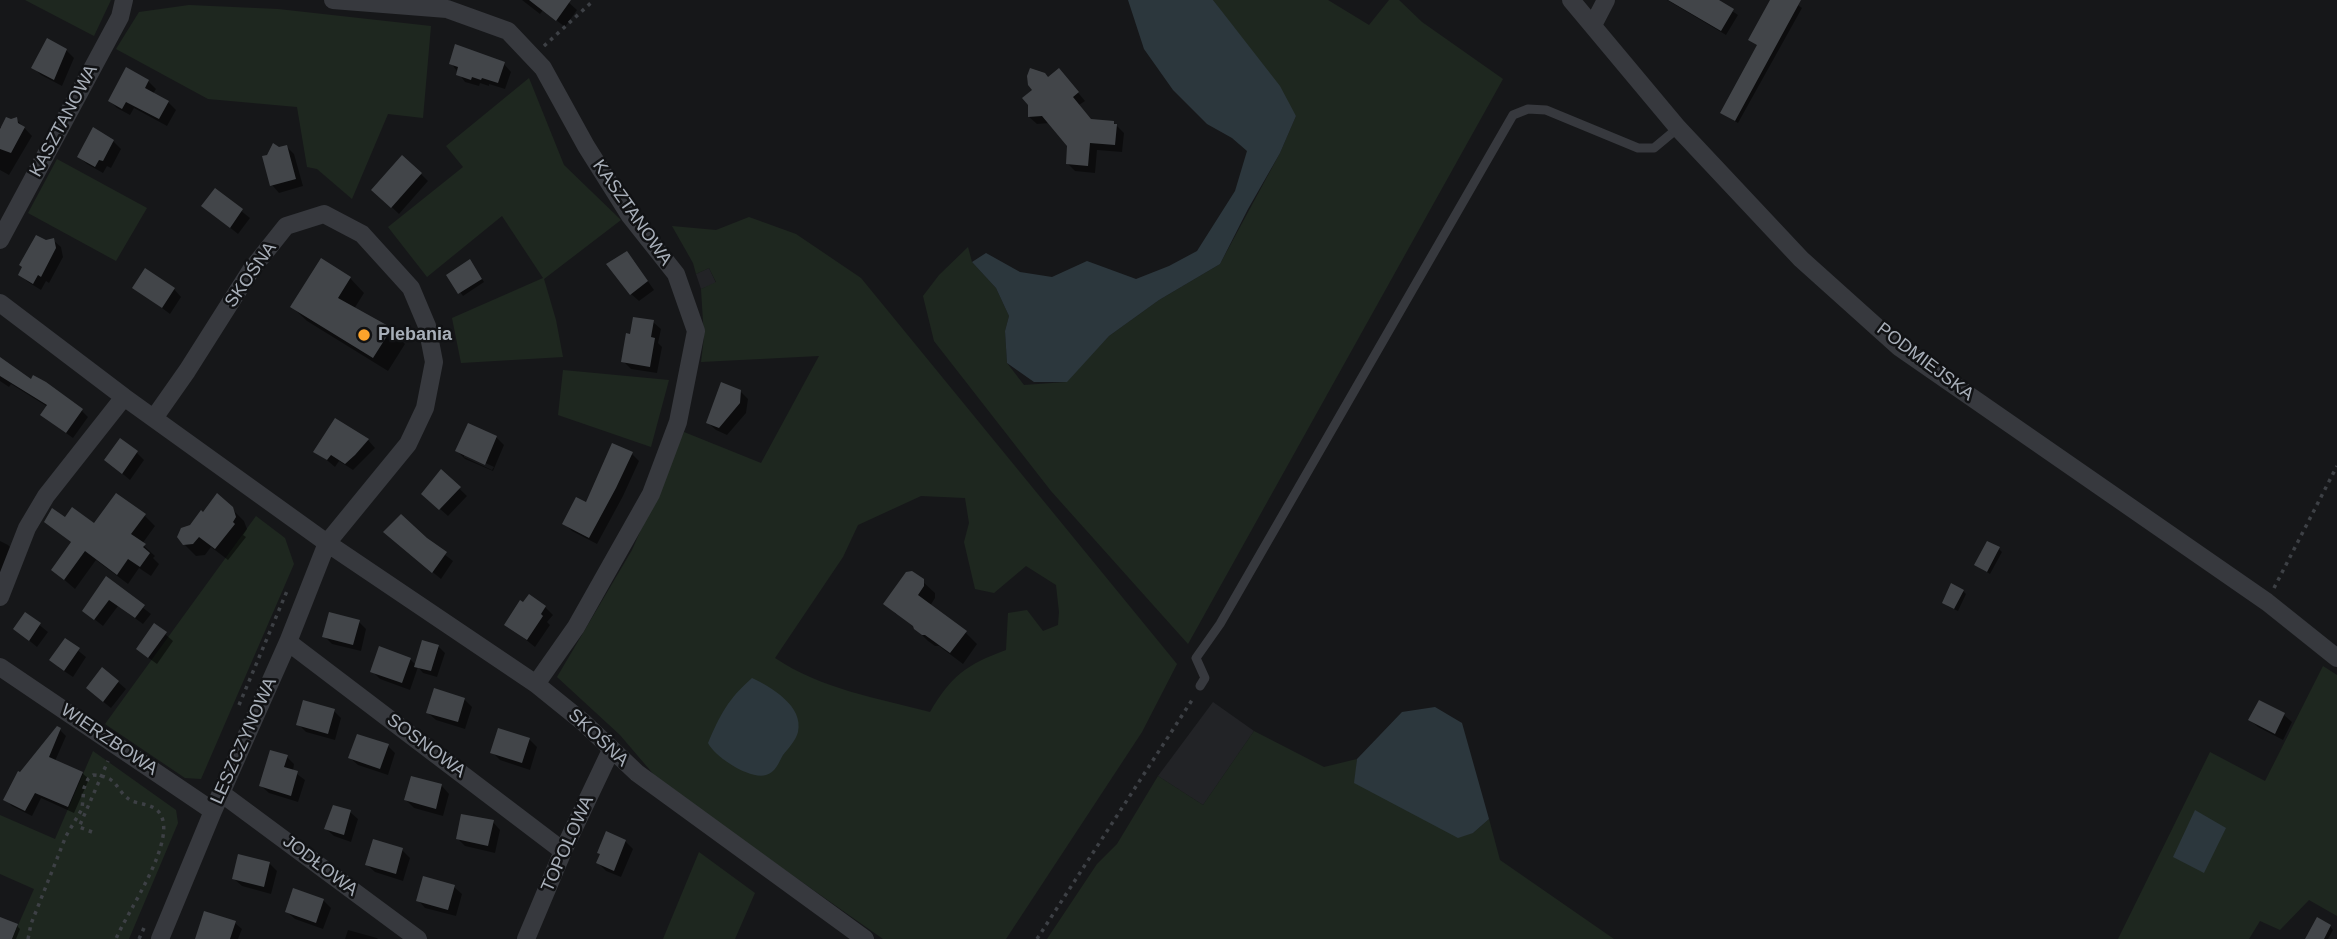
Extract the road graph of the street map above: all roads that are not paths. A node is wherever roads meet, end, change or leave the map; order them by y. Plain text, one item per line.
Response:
1 (124, 0) edge
2 (333, 0) edge
3 (1571, 0) edge
4 (1606, 0) edge
5 (1593, 26) junction
6 (1678, 128) junction
7 (0, 240) edge
8 (0, 303) edge
9 (124, 397) junction
10 (154, 418) junction
11 (327, 543) junction
12 (0, 597) edge
13 (288, 642) junction
14 (2337, 658) edge
15 (2, 673) edge
16 (536, 684) junction
17 (1200, 686) road end
18 (611, 750) junction
19 (221, 793) junction
20 (214, 811) junction
21 (563, 851) junction
22 (160, 939) edge
23 (418, 939) edge
24 (526, 939) edge
25 (865, 939) edge

1 - 7 street, KASZTANOWA
2 - 16 street, KASZTANOWA
3 - 5 street, PODMIEJSKA
4 - 5 street
5 - 6 street, PODMIEJSKA
6 - 14 street, PODMIEJSKA
6 - 17 lane
8 - 9 street, SKOŚNA
9 - 10 street, SKOŚNA
9 - 12 street
10 - 11 street, SKOŚNA
10 - 11 street, SKOŚNA
11 - 13 street, LESZCZYNOWA
11 - 16 street, SKOŚNA
13 - 19 street, LESZCZYNOWA
13 - 21 street, SOSNOWA
15 - 20 street, WIERZBOWA
16 - 18 street, SKOŚNA
18 - 21 street, TOPOLOWA
18 - 25 street, SKOŚNA
19 - 20 street, LESZCZYNOWA
19 - 23 street, JODŁOWA
20 - 22 street, LESZCZYNOWA
21 - 24 street, TOPOLOWA

